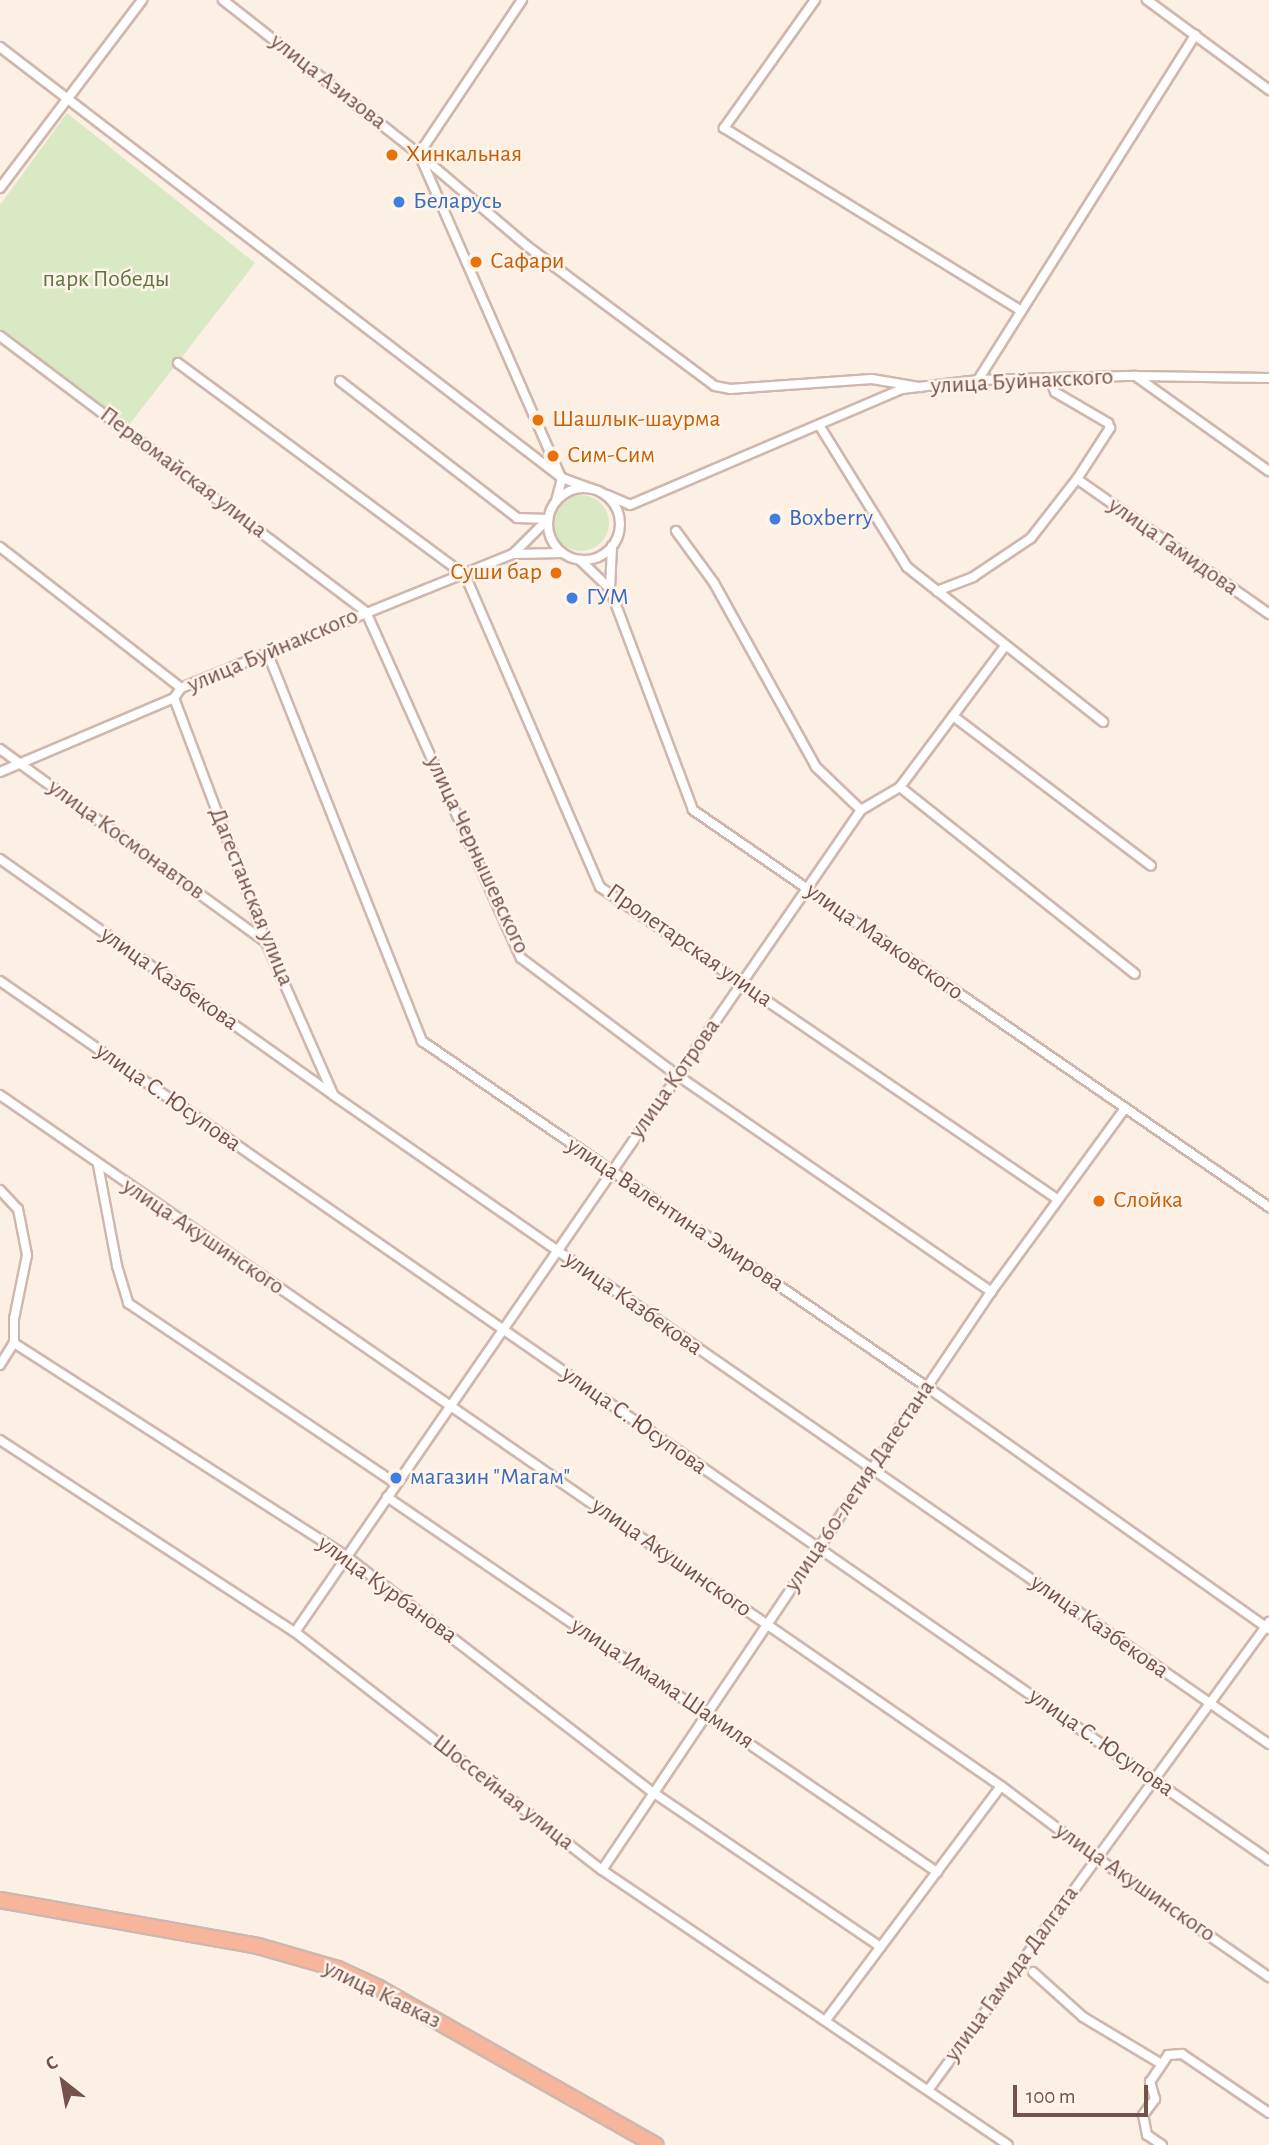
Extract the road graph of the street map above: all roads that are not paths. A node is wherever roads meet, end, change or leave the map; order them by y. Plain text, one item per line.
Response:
1 (142, 0) edge
2 (223, 0) edge
3 (522, 0) edge
4 (815, 0) edge
5 (1147, 0) edge
6 (1195, 35) junction
7 (0, 47) edge
8 (1269, 90) edge
9 (67, 96) junction
10 (419, 154) junction
11 (0, 169) edge
12 (9, 176) junction
13 (0, 188) edge
14 (1021, 311) junction
15 (0, 336) edge
16 (178, 363) dead end
17 (1136, 376) junction
18 (1269, 378) edge
19 (978, 380) junction
20 (340, 381) dead end
21 (1051, 381) junction
22 (920, 387) junction
23 (819, 425) junction
24 (1269, 471) edge
25 (562, 478) junction
26 (1077, 479) junction
27 (592, 489) junction
28 (602, 494) junction
29 (556, 501) junction
30 (631, 505) junction
31 (548, 519) junction
32 (619, 525) junction
33 (676, 531) dead end
34 (612, 545) junction
35 (0, 547) edge
36 (562, 553) junction
37 (513, 554) junction
38 (580, 560) junction
39 (465, 575) junction
40 (610, 589) junction
41 (937, 592) junction
42 (366, 612) junction
43 (1269, 614) edge
44 (1006, 645) junction
45 (268, 654) junction
46 (180, 688) junction
47 (174, 698) junction
48 (953, 716) junction
49 (1103, 722) dead end
50 (0, 748) edge
51 (20, 764) junction
52 (0, 772) edge
53 (901, 787) junction
54 (861, 810) junction
55 (0, 859) edge
56 (1151, 866) dead end
57 (806, 888) junction
58 (266, 942) junction
59 (1135, 974) dead end
60 (0, 981) edge
61 (741, 983) junction
62 (677, 1075) junction
63 (0, 1095) edge
64 (333, 1095) junction
65 (1125, 1108) junction
66 (98, 1165) junction
67 (611, 1171) junction
68 (0, 1190) edge
69 (1057, 1199) junction
70 (1269, 1207) edge
71 (557, 1250) junction
72 (991, 1292) junction
73 (503, 1329) junction
74 (14, 1343) junction
75 (0, 1365) edge
76 (927, 1387) junction
77 (450, 1406) junction
78 (0, 1440) edge
79 (871, 1470) junction
80 (396, 1484) junction
81 (387, 1497) junction
82 (818, 1548) junction
83 (347, 1557) junction
84 (767, 1624) junction
85 (1268, 1626) edge
86 (295, 1632) junction
87 (1209, 1703) junction
88 (707, 1714) junction
89 (1269, 1744) edge
90 (1154, 1780) junction
91 (1001, 1786) junction
92 (654, 1793) junction
93 (1097, 1858) junction
94 (1269, 1860) edge
95 (602, 1870) junction
96 (937, 1872) junction
97 (0, 1900) edge
98 (881, 1947) junction
99 (1034, 1972) dead end
100 (1269, 1977) edge
101 (826, 2020) junction
102 (1160, 2063) junction
103 (929, 2089) junction
104 (1269, 2113) edge
105 (655, 2145) edge
106 (1008, 2145) edge
107 (1162, 2145) edge

1 - 9 street
2 - 10 street, улица Азизова
3 - 10 street
4 - 14 street
5 - 6 street
6 - 8 street
6 - 14 street
7 - 9 street
9 - 12 street
9 - 25 street
10 - 22 street
10 - 25 street, улица Азизова
11 - 12 street
12 - 13 street
14 - 19 street
15 - 42 street, Первомайская улица
16 - 39 street
17 - 18 street, улица Буйнакского
17 - 21 street, улица Буйнакского
17 - 24 street
19 - 21 street, улица Буйнакского
19 - 22 street, улица Буйнакского
20 - 31 street
21 - 26 street
22 - 23 street, улица Буйнакского
23 - 30 street, улица Буйнакского
23 - 41 street
25 - 27 street
25 - 29 street
26 - 41 street
26 - 43 street, улица Гамидова
27 - 28 street
27 - 29 street
28 - 30 street
28 - 32 street
29 - 31 street
30 - 32 street
31 - 36 street
31 - 37 street
32 - 34 street
33 - 54 street
34 - 38 street
34 - 40 street
35 - 46 street
36 - 37 street
36 - 38 street
37 - 39 street, улица Буйнакского
38 - 40 street
39 - 42 street, улица Буйнакского
39 - 61 street, Пролетарская улица
40 - 57 street, улица Маяковского
41 - 44 street
42 - 45 street, улица Буйнакского
42 - 62 street, улица Чернышевского
44 - 48 street, улица Котрова
44 - 49 street
45 - 46 street, улица Буйнакского
45 - 67 street, улица Валентина Эмирова
46 - 47 street, улица Буйнакского
47 - 51 street, улица Буйнакского
47 - 58 street, Дагестанская улица
48 - 53 street, улица Котрова
48 - 56 street
50 - 51 street, улица Космонавтов
51 - 52 street, улица Буйнакского
51 - 58 street, улица Космонавтов
53 - 54 street, улица Котрова
53 - 59 street
54 - 57 street, улица Котрова
55 - 64 street, улица Казбекова
57 - 61 street, улица Котрова
57 - 65 street, улица Маяковского
58 - 64 street, Дагестанская улица
60 - 73 street, улица С. Юсупова
61 - 62 street, улица Котрова
61 - 69 street, Пролетарская улица
62 - 67 street, улица Котрова
62 - 72 street, улица Чернышевского
63 - 66 street, улица Акушинского
64 - 71 street, улица Казбекова
65 - 69 street, улица 60-летия Дагестана
65 - 70 street, улица Маяковского
66 - 77 street, улица Акушинского
66 - 80 street
67 - 71 street, улица Котрова
67 - 76 street, улица Валентина Эмирова
68 - 74 street
69 - 72 street, улица 60-летия Дагестана
71 - 73 street, улица Котрова
71 - 79 street, улица Казбекова
72 - 76 street, улица 60-летия Дагестана
73 - 77 street, улица Котрова
73 - 82 street, улица С. Юсупова
74 - 75 street
74 - 83 street, улица Курбанова
76 - 79 street, улица 60-летия Дагестана
76 - 85 street, улица Валентина Эмирова
77 - 80 street, улица Котрова
77 - 84 street, улица Акушинского
78 - 86 street, Шоссейная улица
79 - 82 street, улица 60-летия Дагестана
79 - 87 street, улица Казбекова
80 - 81 street, улица Котрова
81 - 83 street, улица Котрова
81 - 88 street, улица Имама Шамиля
82 - 84 street, улица 60-летия Дагестана
82 - 90 street, улица С. Юсупова
83 - 86 street, улица Котрова
83 - 92 street, улица Курбанова
84 - 88 street, улица 60-летия Дагестана
84 - 91 street, улица Акушинского
85 - 87 street, улица Гамида Далгата
86 - 95 street, Шоссейная улица
87 - 89 street, улица Казбекова
87 - 90 street, улица Гамида Далгата
88 - 92 street, улица 60-летия Дагестана
88 - 96 street, улица Имама Шамиля
90 - 93 street, улица Гамида Далгата
90 - 94 street, улица С. Юсупова
91 - 93 street, улица Акушинского
91 - 96 street
92 - 95 street, улица 60-летия Дагестана
92 - 98 street, улица Курбанова
93 - 100 street, улица Акушинского
93 - 103 street, улица Гамида Далгата
95 - 101 street, Шоссейная улица
96 - 98 street
97 - 105 highway, улица Кавказ
98 - 101 street
99 - 102 street
101 - 103 street, Шоссейная улица
102 - 104 street
102 - 107 street
103 - 106 street, Шоссейная улица

